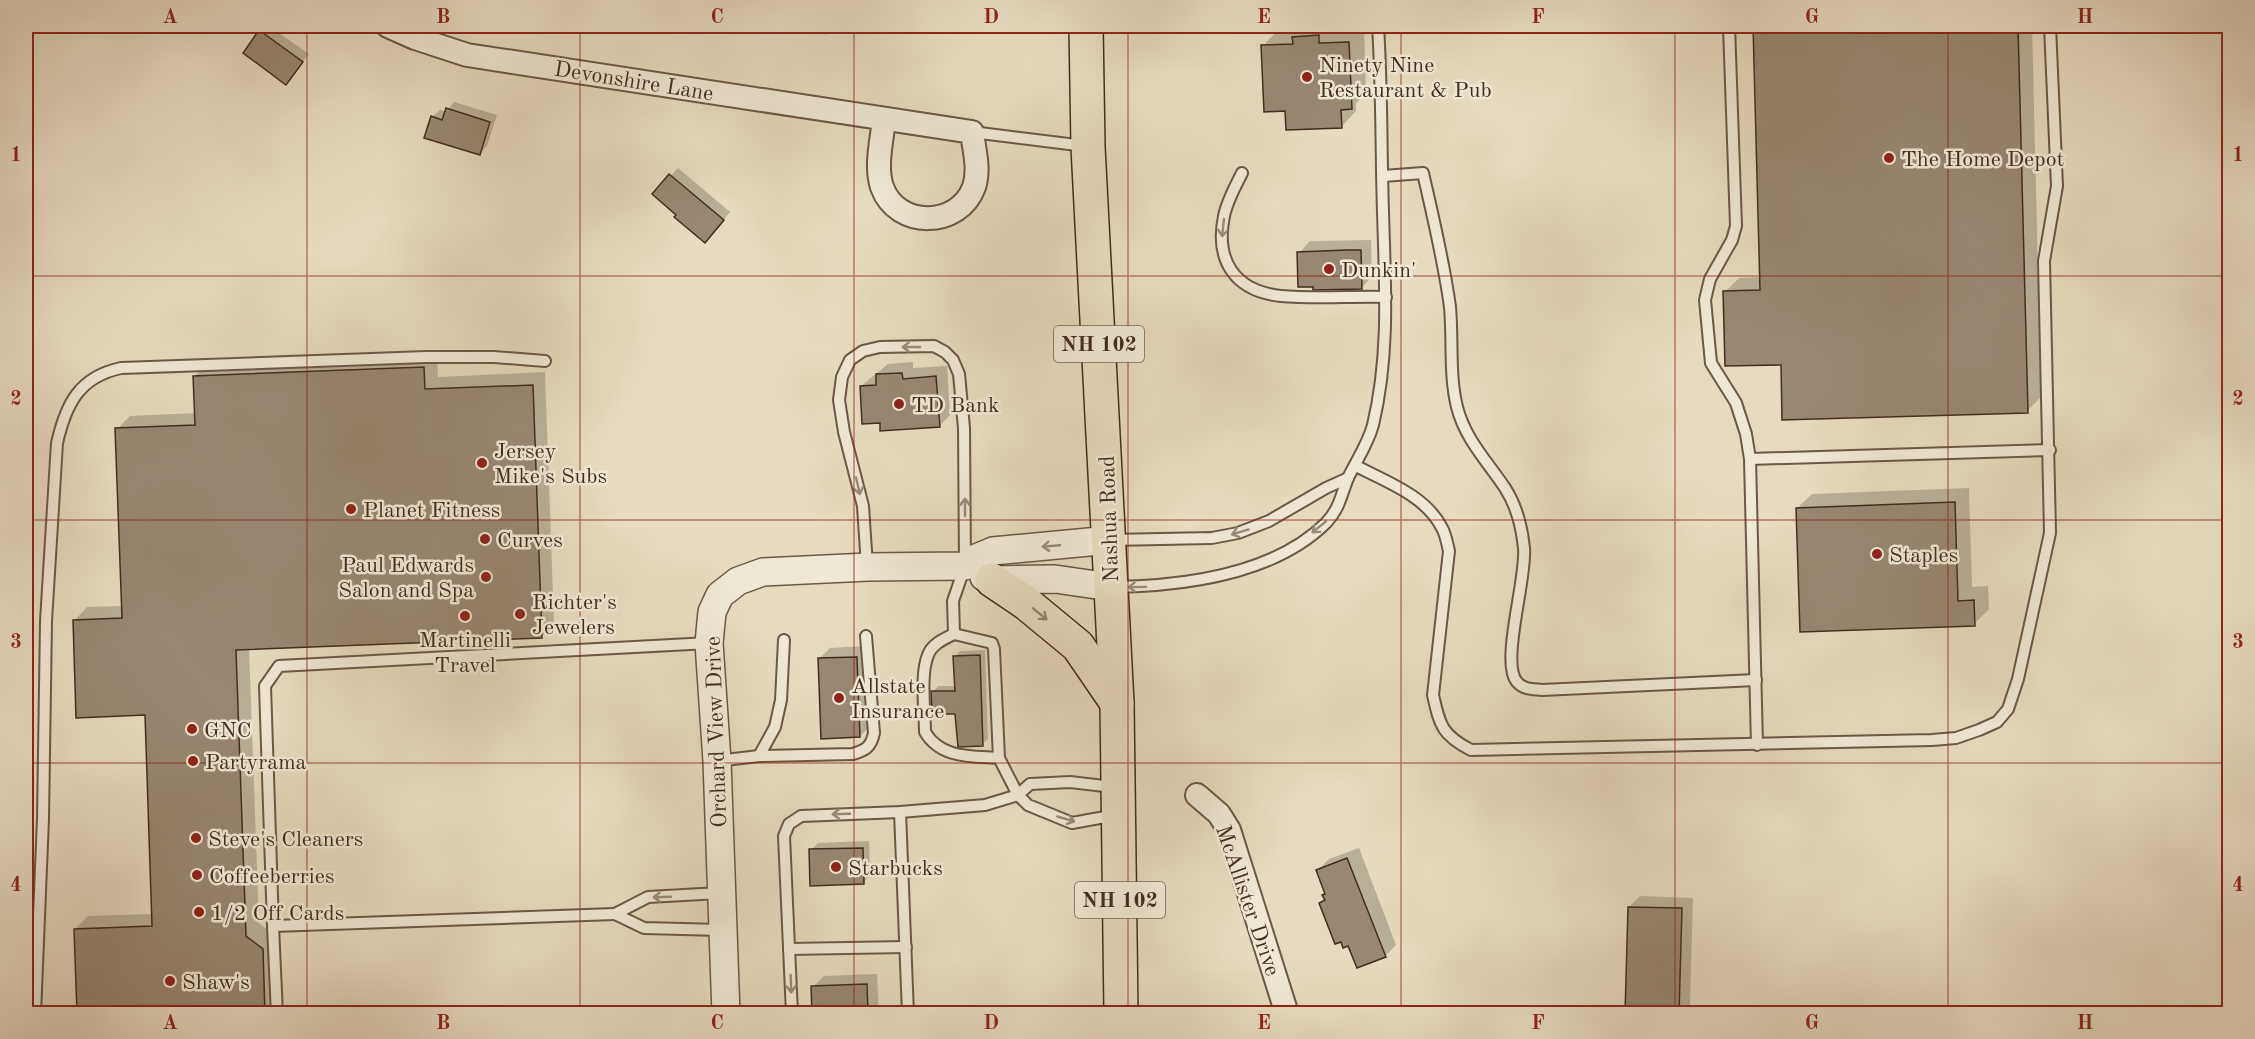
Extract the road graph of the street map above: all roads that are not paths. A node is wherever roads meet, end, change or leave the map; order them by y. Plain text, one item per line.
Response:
1 (388, 26) edge
2 (1086, 26) edge
3 (1378, 26) edge
4 (1729, 26) edge
5 (2050, 26) edge
6 (884, 119) junction
7 (972, 132) junction
8 (1088, 147) junction
9 (1242, 173) dead end
10 (1383, 176) junction
11 (1386, 297) junction
12 (545, 362) dead end
13 (2050, 450) junction
14 (1750, 459) junction
15 (1356, 466) junction
16 (1348, 478) junction
17 (1110, 540) junction
18 (868, 567) junction
19 (978, 573) junction
20 (1110, 587) junction
21 (954, 634) junction
22 (866, 636) dead end
23 (784, 640) dead end
24 (709, 643) junction
25 (1756, 680) junction
26 (1117, 703) junction
27 (1757, 745) junction
28 (759, 756) junction
29 (999, 758) junction
30 (717, 761) junction
31 (1018, 795) junction
32 (1197, 795) dead end
33 (1119, 801) junction
34 (900, 812) junction
35 (720, 893) junction
36 (615, 914) junction
37 (273, 926) junction
38 (722, 930) junction
39 (906, 947) junction
40 (789, 948) junction
41 (35, 1014) edge
42 (277, 1014) edge
43 (726, 1014) edge
44 (792, 1014) edge
45 (908, 1014) edge
46 (1121, 1014) edge
47 (1287, 1014) edge

1 - 6 street, Devonshire Lane
2 - 8 main road, Nashua Road / NH 102
3 - 10 lane
4 - 14 lane
5 - 13 lane
6 - 7 street, Devonshire Lane
6 - 7 street
7 - 8 lane, Devonshire Lane
8 - 17 main road, Nashua Road / NH 102
9 -> 11 lane
10 - 11 lane
10 - 25 lane
11 - 15 lane
12 - 41 lane
13 - 14 lane
13 - 27 lane
14 - 25 lane
15 - 16 lane
15 - 27 lane
16 -> 17 lane
16 -> 20 lane
17 -> 19 street, Orchard View Drive
17 - 20 main road, Nashua Road / NH 102
18 - 19 street, Orchard View Drive
19 -> 18 lane
18 - 24 street, Orchard View Drive
19 - 20 street, Orchard View Drive
19 - 21 lane
19 -> 26 main road
20 - 26 main road, Nashua Road / NH 102
21 - 29 lane
21 - 29 lane
22 - 28 lane
23 - 28 lane
24 - 30 street, Orchard View Drive
24 - 37 lane
25 - 27 lane
26 - 33 main road, Nashua Road / NH 102
28 - 30 lane
29 - 31 lane
30 - 35 street, Orchard View Drive
31 - 33 lane
31 -> 33 lane
31 - 34 lane
32 - 47 street, McAllister Drive
33 - 46 main road, Nashua Road / NH 102
34 - 39 lane
34 -> 40 lane
35 -> 36 lane
35 - 38 street, Orchard View Drive
36 - 37 lane
36 - 38 lane
37 - 42 lane
38 - 43 street, Orchard View Drive
39 - 40 lane
39 - 45 lane
40 -> 44 lane

